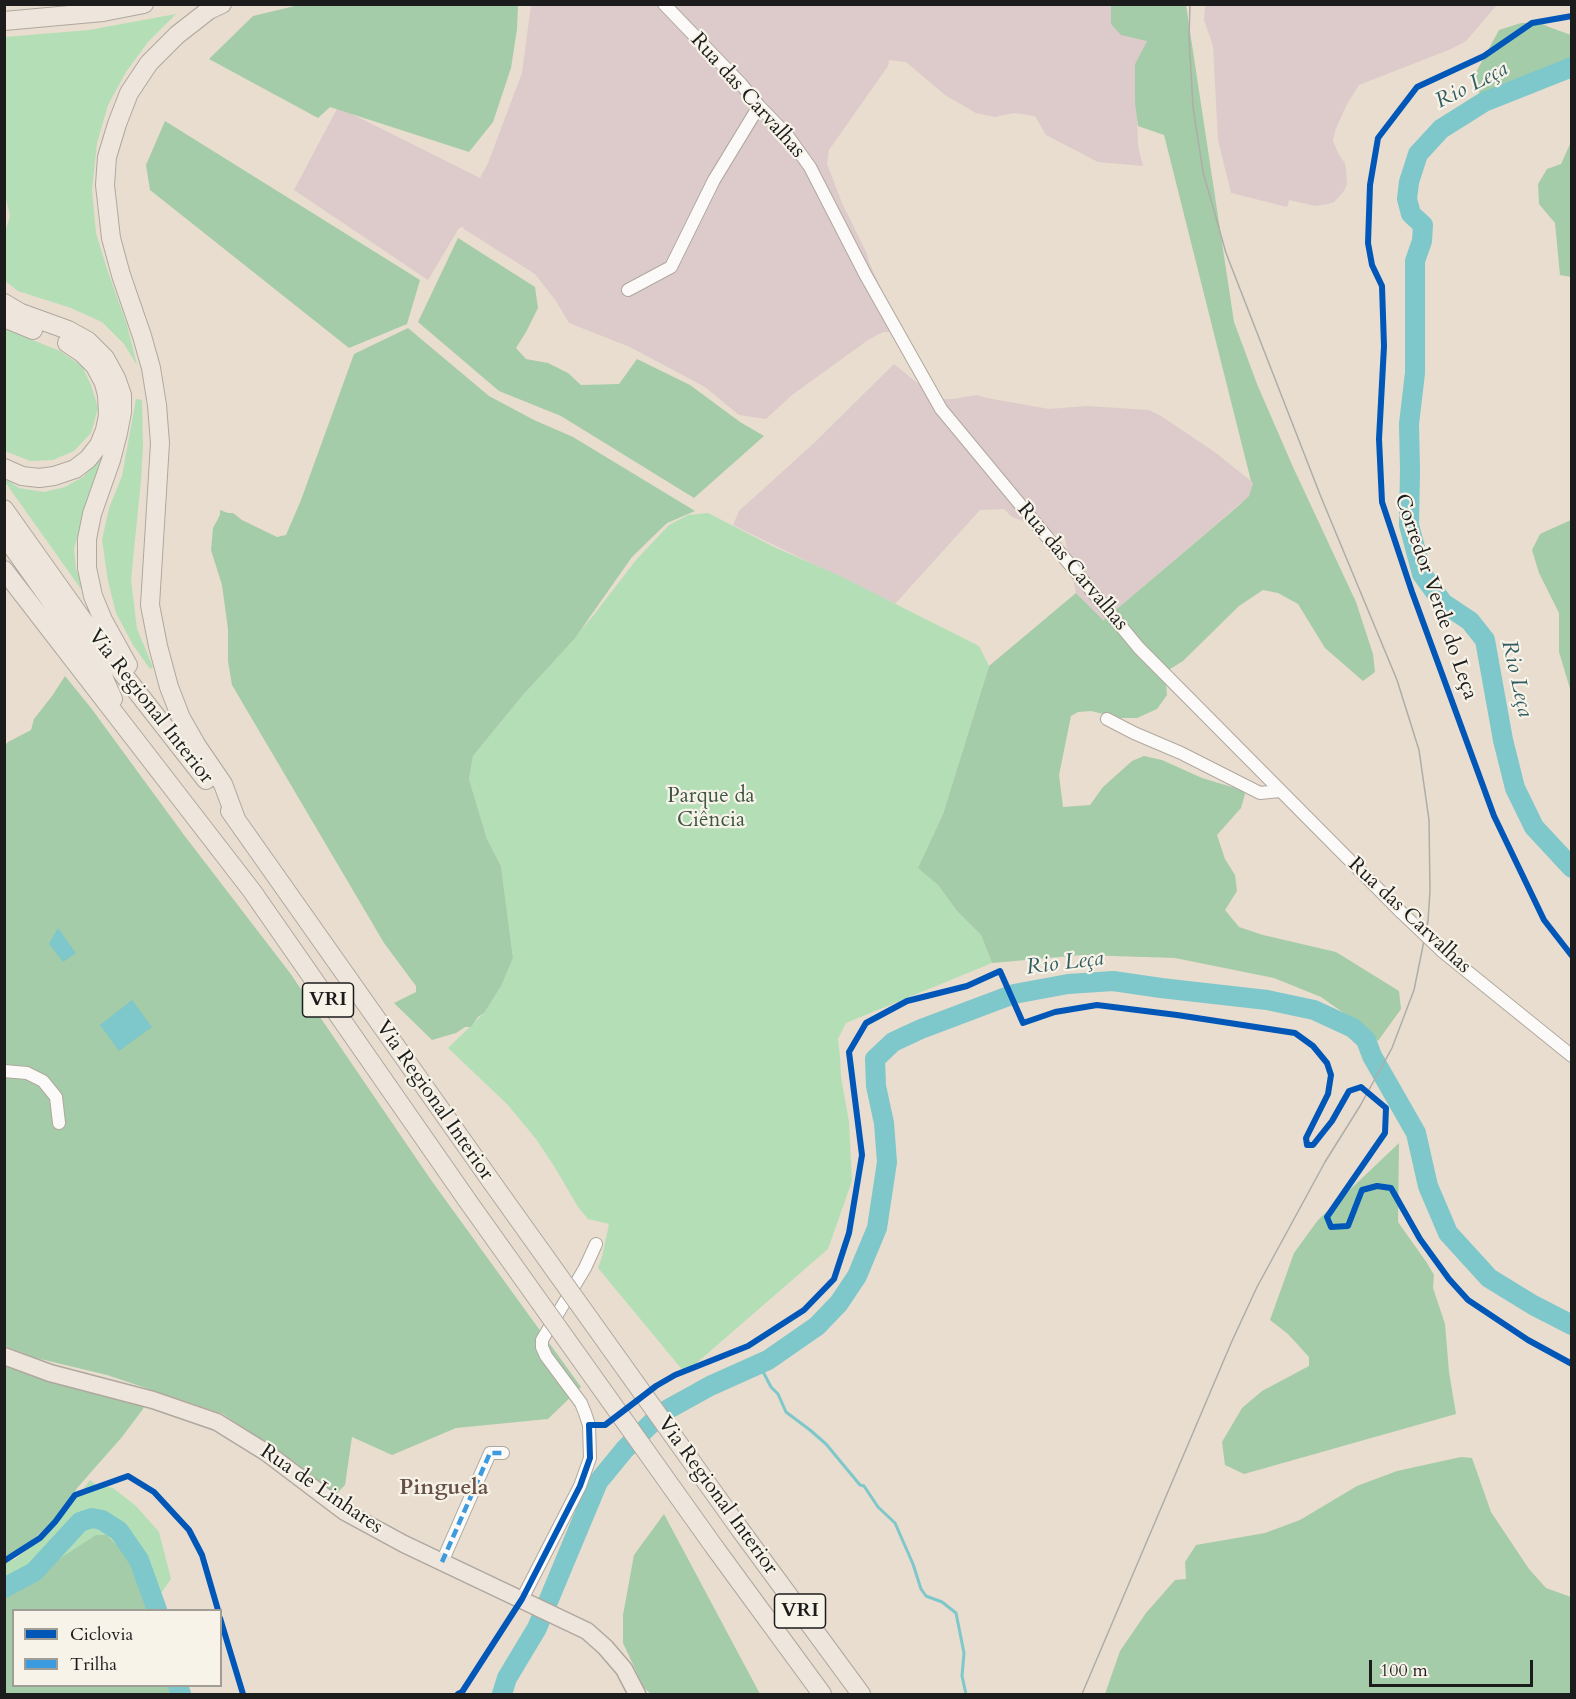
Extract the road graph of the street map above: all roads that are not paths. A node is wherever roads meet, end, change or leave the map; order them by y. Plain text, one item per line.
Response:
1 (144, 4) edge
2 (222, 4) edge
3 (664, 4) edge
4 (4, 21) edge
5 (759, 106) junction
6 (628, 290) dead end
7 (4, 303) edge
8 (4, 318) edge
9 (4, 468) edge
10 (4, 509) edge
11 (4, 535) edge
12 (6, 573) edge
13 (152, 708) junction
14 (1107, 719) dead end
15 (126, 728) junction
16 (1280, 791) junction
17 (236, 819) junction
18 (1572, 1056) edge
19 (4, 1071) edge
20 (59, 1123) dead end
21 (596, 1245) dead end
22 (4, 1356) edge
23 (503, 1453) dead end
24 (442, 1562) junction
25 (525, 1600) junction
26 (637, 1695) edge
27 (822, 1695) edge
28 (861, 1695) edge

1 - 4 highway
2 - 17 highway
3 - 5 street, Rua das Carvalhas
5 - 6 street
5 - 16 street, Rua das Carvalhas
7 - 13 highway
8 - 9 highway
10 - 13 highway, Via Regional Interior / VRI
11 - 15 highway
12 - 15 highway, Via Regional Interior / VRI
13 - 17 highway, Via Regional Interior / VRI
14 - 16 street
15 - 27 highway, Via Regional Interior / VRI, bridge
16 - 18 street, Rua das Carvalhas, bridge
17 - 28 highway, Via Regional Interior / VRI, bridge
19 - 20 street
21 - 25 street
22 - 24 main road, Rua de Linhares
23 - 24 street
24 - 25 main road, Rua de Linhares
25 - 26 main road, Rua de Linhares

